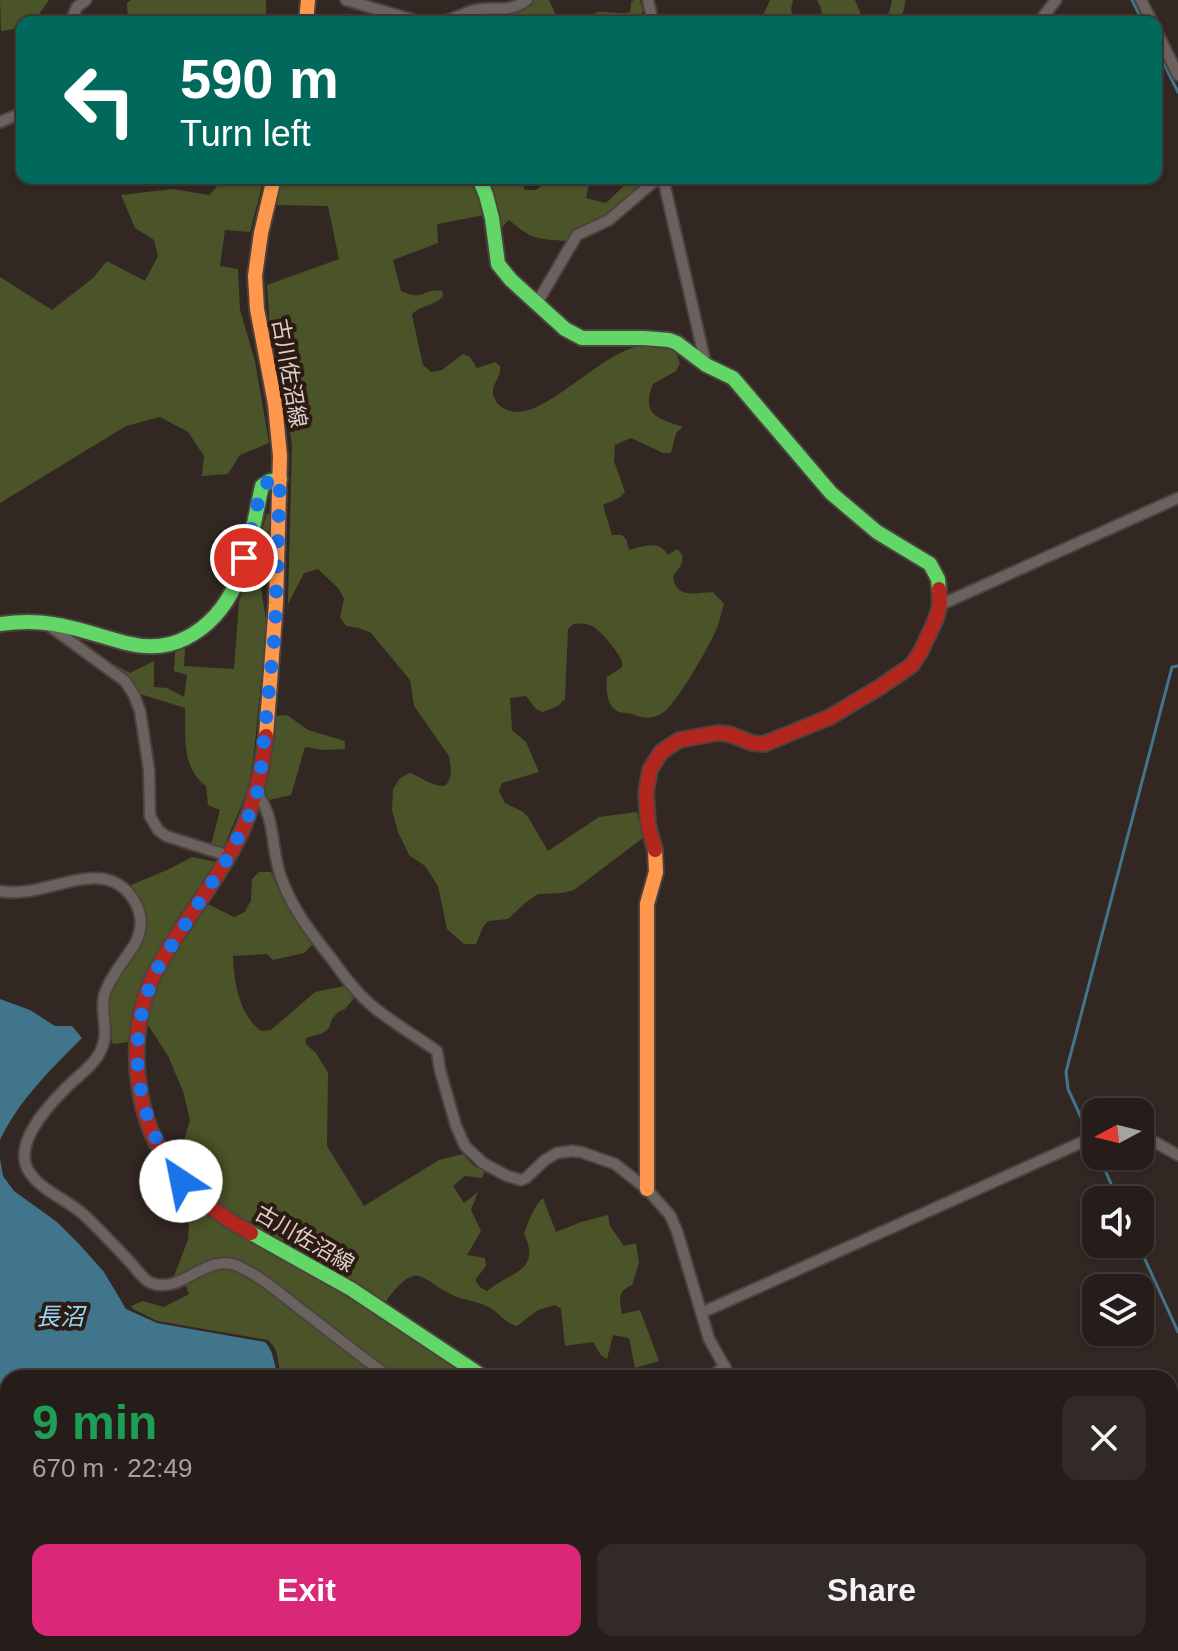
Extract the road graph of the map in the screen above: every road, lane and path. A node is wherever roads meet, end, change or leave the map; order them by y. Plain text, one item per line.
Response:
1 (86, 0) edge
2 (346, 0) edge
3 (527, 0) edge
4 (1056, 0) edge
5 (73, 16) edge
6 (399, 16) edge
7 (458, 16) edge
8 (1044, 16) edge
9 (1162, 42) edge
10 (1178, 75) edge
11 (273, 184) edge
12 (481, 184) edge
13 (654, 184) edge
14 (662, 184) edge
15 (537, 303) junction
16 (706, 365) junction
17 (280, 479) junction
18 (1178, 498) edge
19 (940, 605) junction
20 (43, 621) junction
21 (0, 624) edge
22 (257, 793) junction
23 (229, 856) junction
24 (0, 891) edge
25 (1082, 1142) edge
26 (1154, 1142) edge
27 (1178, 1155) edge
28 (647, 1189) junction
29 (701, 1313) junction
30 (725, 1366) junction
31 (380, 1370) edge
32 (473, 1370) edge
33 (720, 1370) edge
34 (727, 1370) edge

1 - 5 street
2 - 6 street
3 - 7 street
4 - 8 street
9 - 10 street
11 - 17 street, 古川佐沼線
12 - 15 street
13 - 15 street
14 - 16 street
15 - 16 street
16 - 19 street
17 - 20 street
17 - 22 street, 古川佐沼線
18 - 19 street
19 - 28 street
20 - 21 street
20 - 23 street
22 - 23 street, 古川佐沼線
22 - 28 street
23 - 32 street, 古川佐沼線
24 - 31 street
25 - 29 street
26 - 27 street
28 - 29 street
29 - 30 street
30 - 33 street
30 - 34 street

